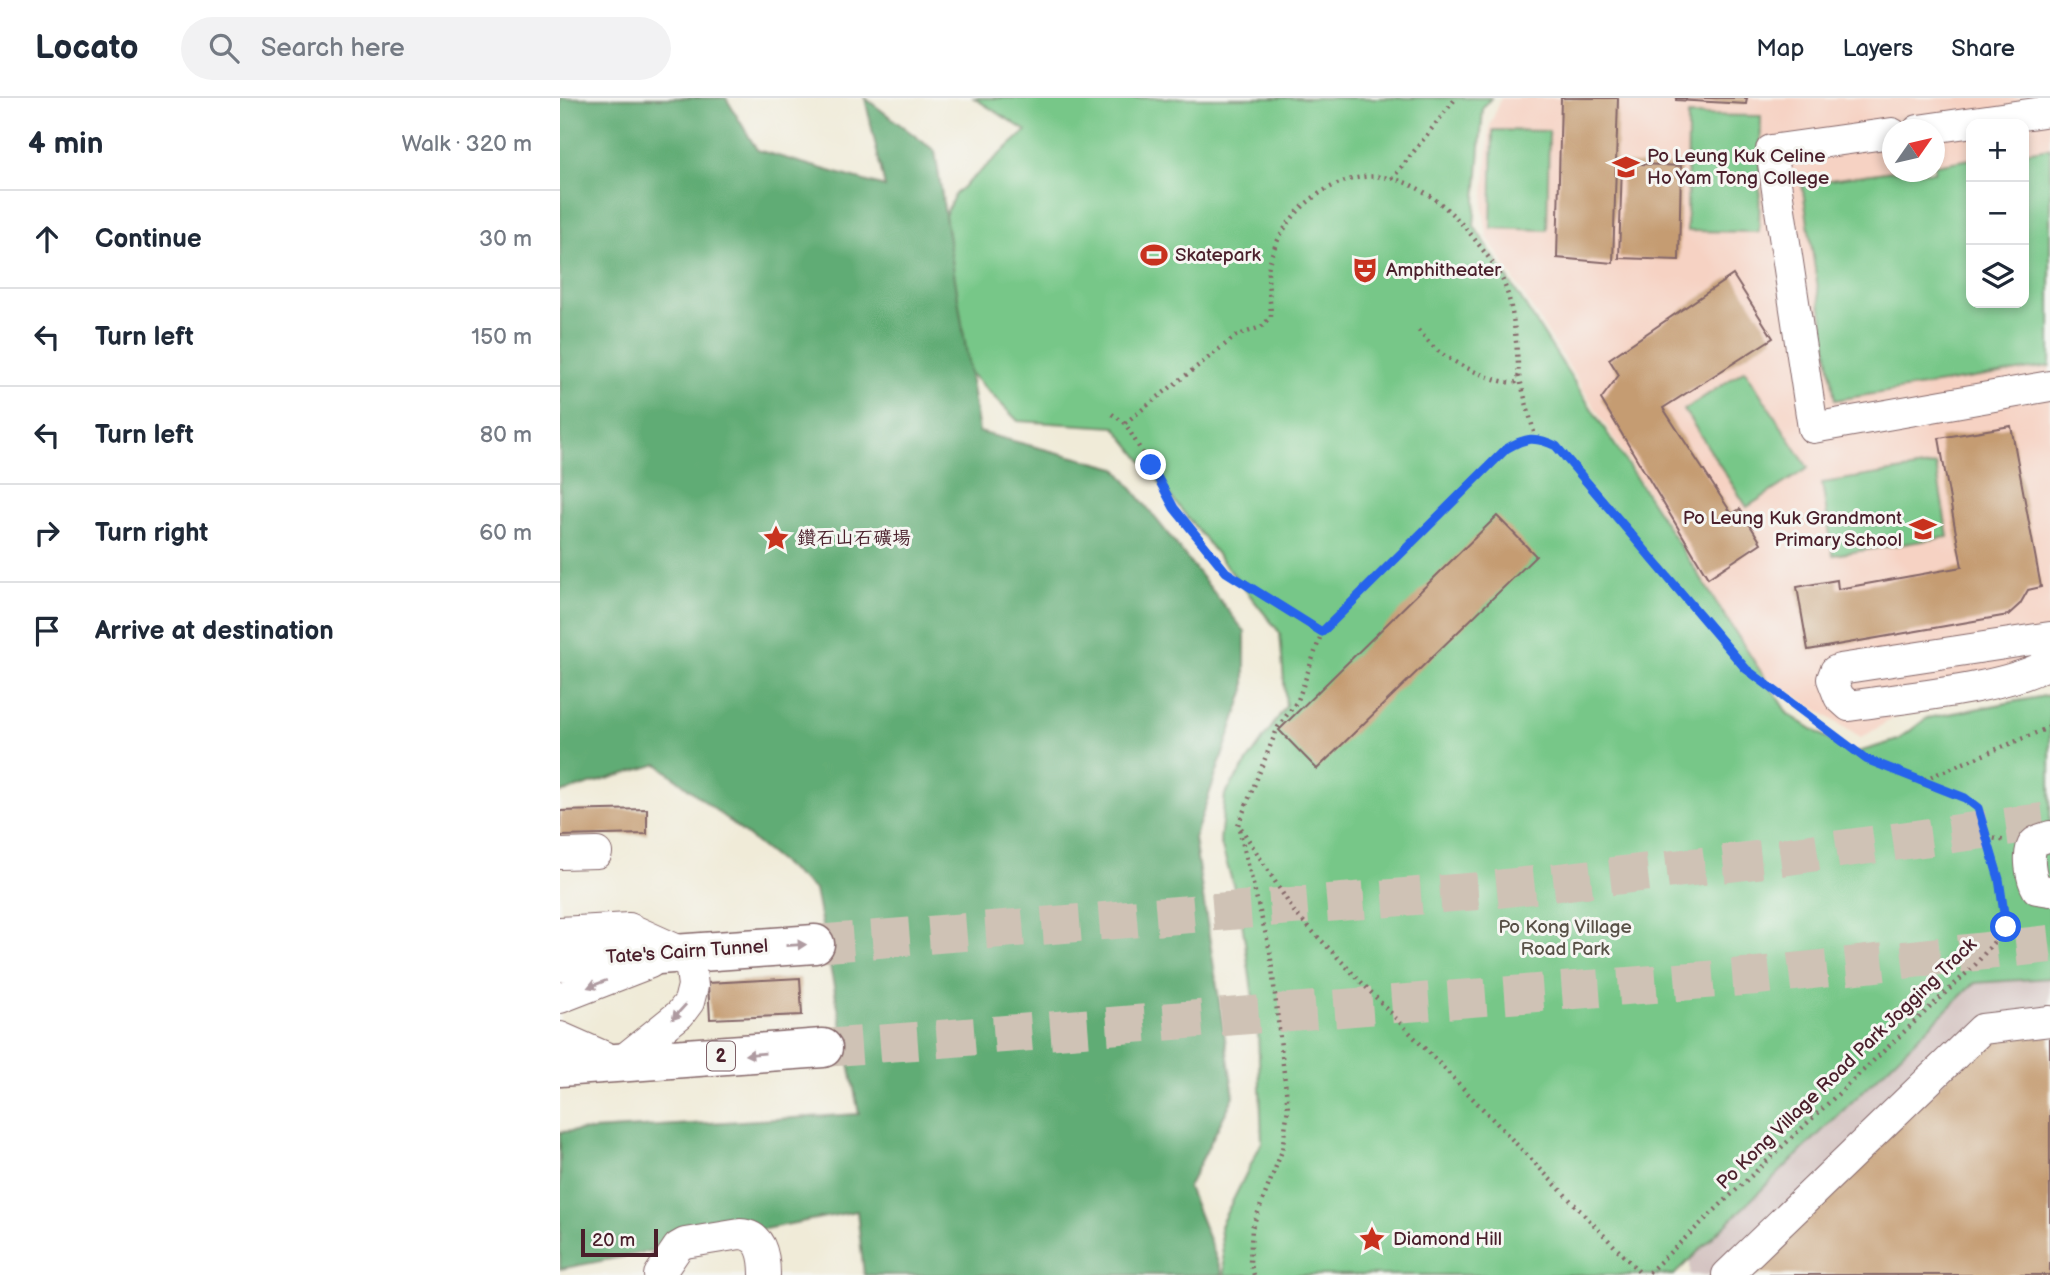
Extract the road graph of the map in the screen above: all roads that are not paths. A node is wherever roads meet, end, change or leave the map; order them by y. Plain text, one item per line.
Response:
1 (2050, 111) edge
2 (1945, 126) edge
3 (1882, 134) edge
4 (2050, 386) edge
5 (2050, 654) edge
6 (2050, 836) edge
7 (597, 853) dead end
8 (560, 854) edge
9 (2050, 891) edge
10 (560, 932) edge
11 (815, 944) tunnel mouth
12 (680, 951) junction
13 (560, 962) edge
14 (560, 998) edge
15 (2050, 1021) edge
16 (561, 1045) edge
17 (823, 1048) tunnel mouth
18 (619, 1063) junction
19 (659, 1275) edge
20 (765, 1275) edge
21 (1727, 1275) edge

1 - 2 lane
3 - 4 lane
5 - 5 lane
6 - 9 lane
7 - 8 lane
10 - 12 lane
12 -> 11 highway, Tate's Cairn Tunnel
12 - 13 highway, Tate's Cairn Tunnel
12 -> 14 lane
12 -> 18 lane
15 - 21 lane
16 - 18 highway, 2
17 -> 18 highway, 2
19 - 20 lane

